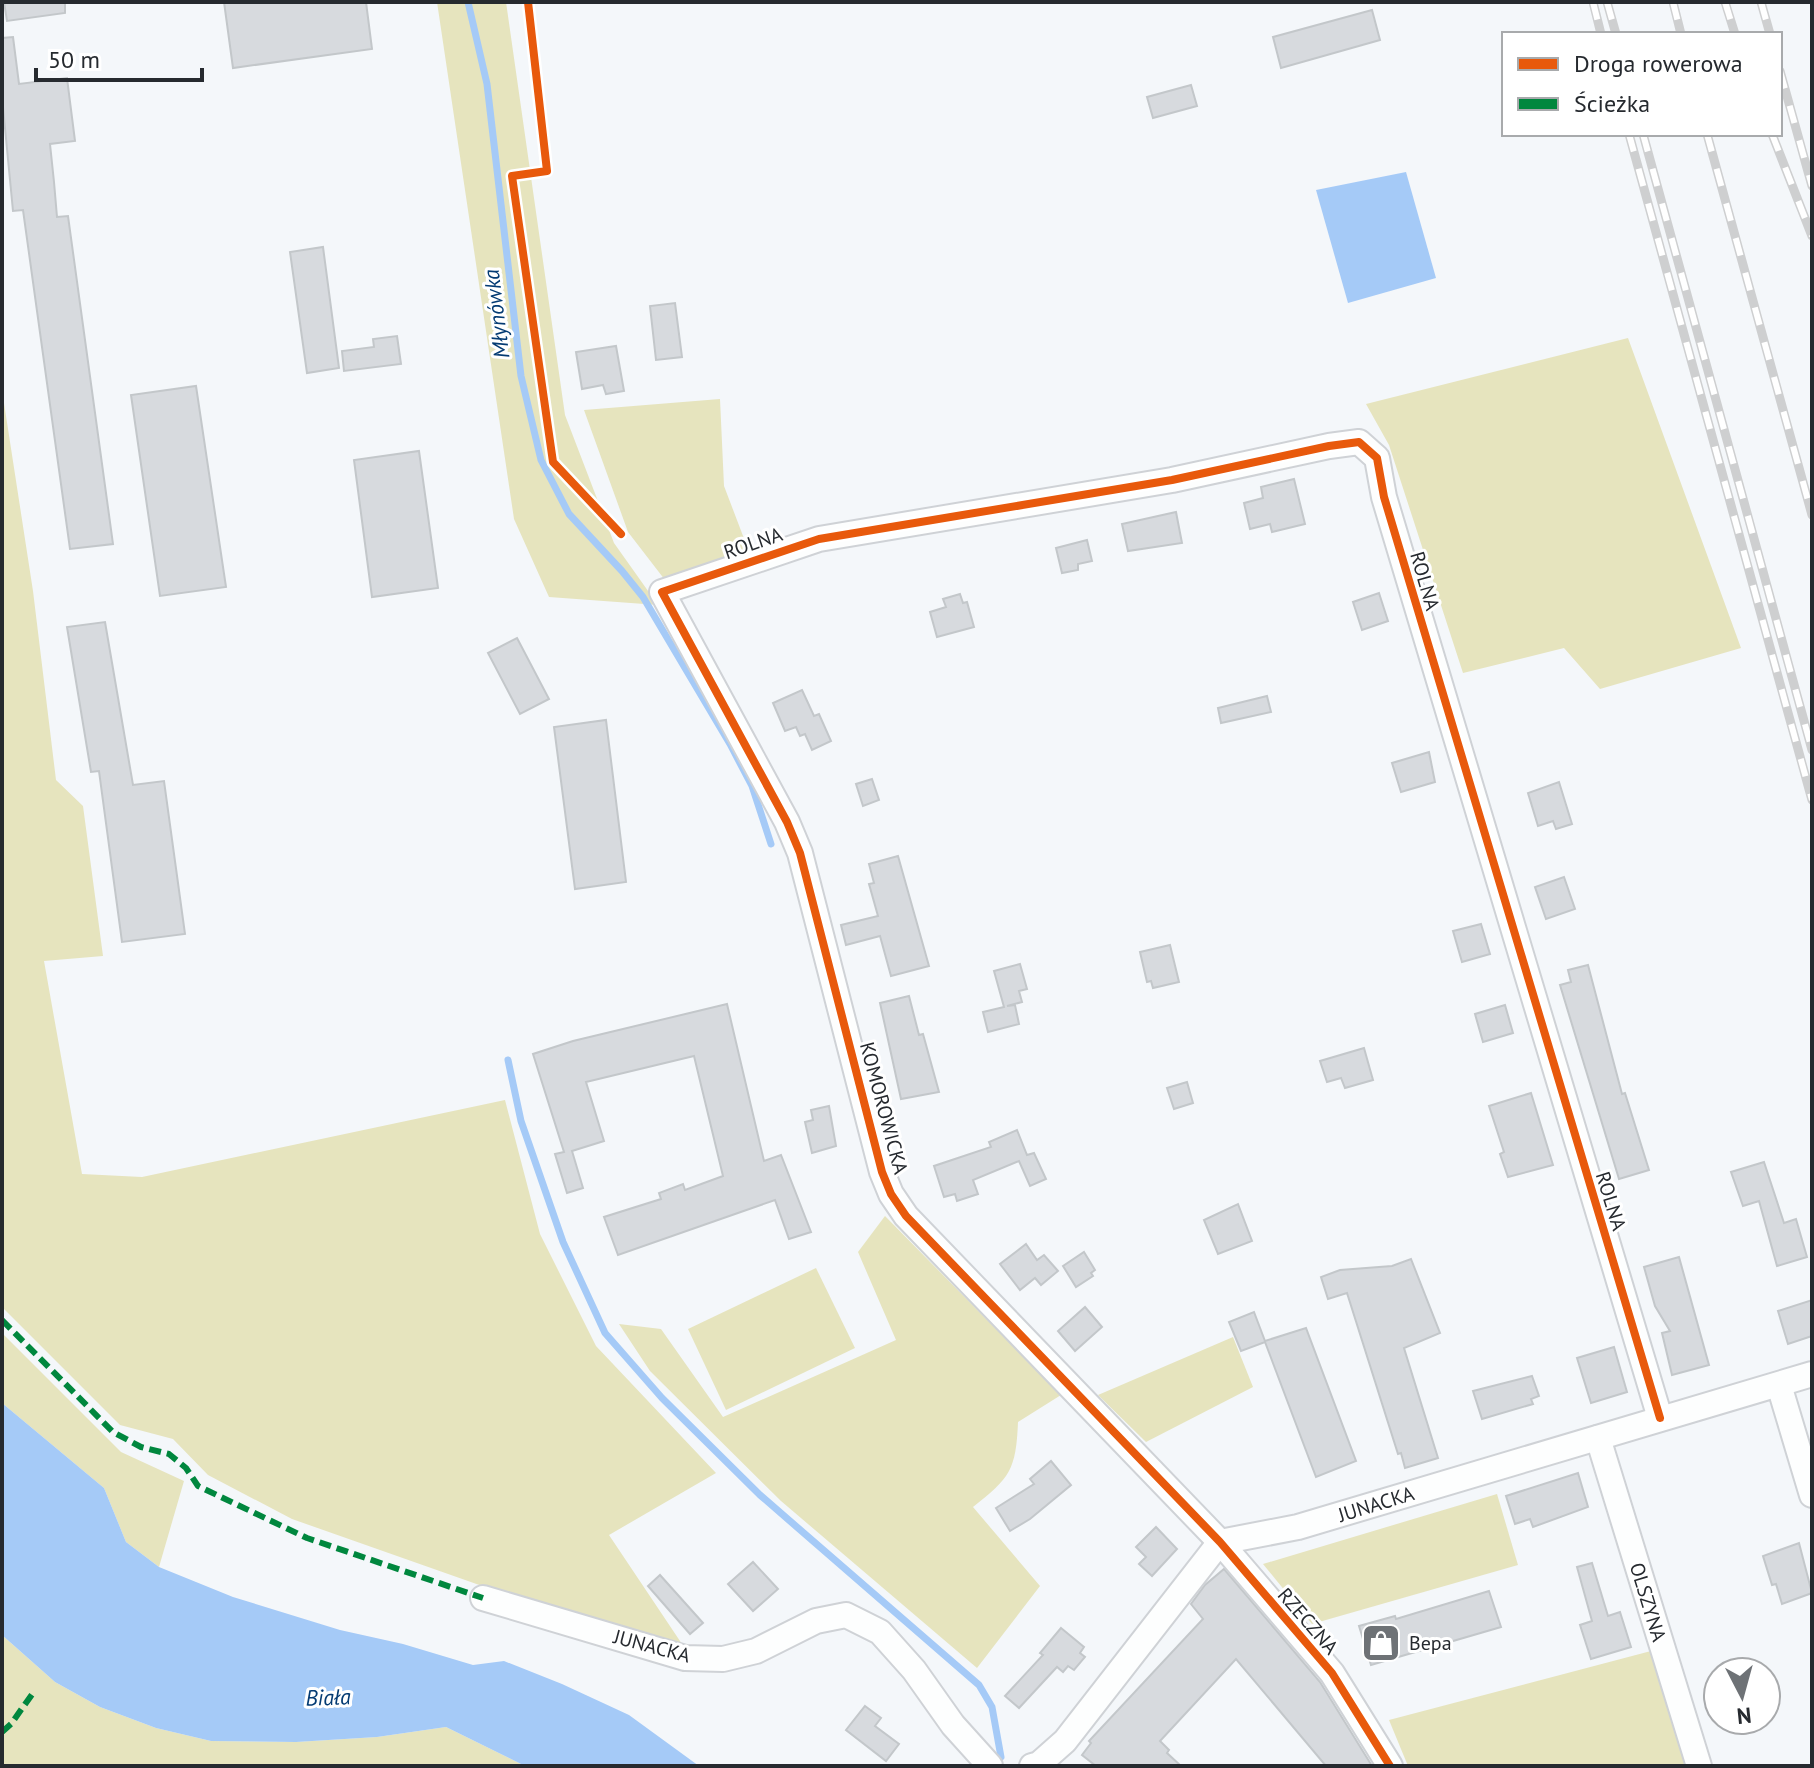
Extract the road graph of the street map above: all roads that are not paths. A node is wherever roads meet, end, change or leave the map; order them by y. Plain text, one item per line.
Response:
1 (662, 592) joint
2 (1812, 1374) edge
3 (1779, 1385) junction
4 (1660, 1418) junction
5 (1598, 1438) junction
6 (1812, 1495) edge
7 (1220, 1542) junction
8 (483, 1598) dead end
9 (990, 1766) edge
10 (1032, 1766) edge
11 (1390, 1766) edge
12 (1699, 1766) edge

1 - 4 street, ROLNA
1 - 7 street, KOMOROWICKA
2 - 3 street, JUNACKA
3 - 4 street, JUNACKA
3 - 6 street
4 - 5 street, JUNACKA
5 - 7 street, JUNACKA
5 - 12 street, OLSZYNA
7 - 10 street
7 - 11 street, RZECZNA
8 - 9 street, JUNACKA

